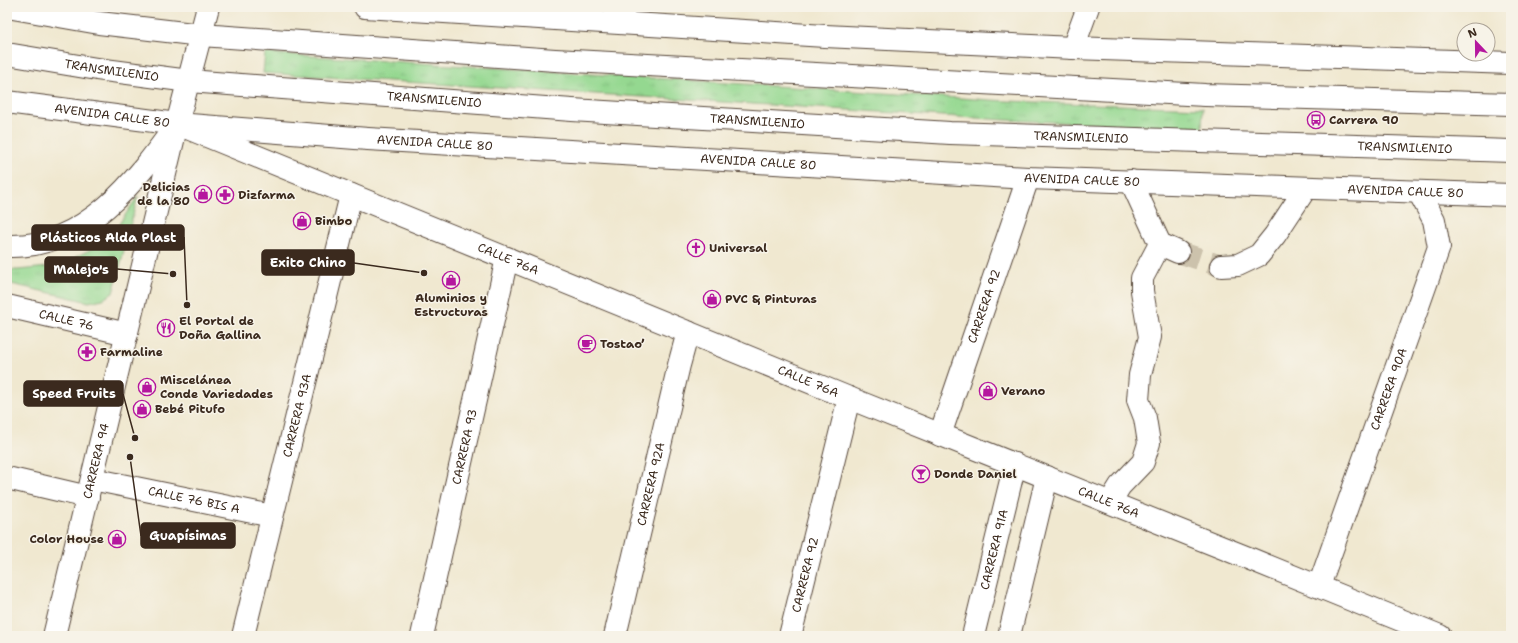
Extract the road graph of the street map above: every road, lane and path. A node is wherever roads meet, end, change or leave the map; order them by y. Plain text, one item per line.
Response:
1 (7, 7) edge
2 (208, 7) edge
3 (371, 7) edge
4 (1088, 7) edge
5 (201, 35) junction
6 (1073, 48) junction
7 (7, 54) edge
8 (1511, 63) edge
9 (189, 81) junction
10 (7, 102) edge
11 (1511, 104) edge
12 (178, 124) junction
13 (1511, 151) edge
14 (1028, 178) junction
15 (1130, 181) junction
16 (1306, 188) junction
17 (1419, 192) junction
18 (351, 195) junction
19 (1509, 197) edge
20 (7, 246) edge
21 (507, 258) junction
22 (1221, 266) tunnel mouth
23 (7, 306) edge
24 (688, 332) junction
25 (127, 334) junction
26 (849, 398) junction
27 (940, 435) junction
28 (1015, 464) junction
29 (1047, 477) junction
30 (7, 478) edge
31 (90, 488) junction
32 (1110, 502) junction
33 (272, 516) junction
34 (1319, 586) junction
35 (54, 636) edge
36 (243, 636) edge
37 (422, 636) edge
38 (615, 636) edge
39 (790, 636) edge
40 (973, 636) edge
41 (1009, 636) edge
42 (1440, 636) edge

1 - 5 main road
2 - 5 main road, CARRERA 94
3 - 6 main road
4 - 6 main road
5 - 9 main road, CARRERA 94
5 - 11 main road
6 - 8 main road
7 - 9 main road, TRANSMILENIO
9 - 12 main road, CARRERA 94
9 - 13 main road, TRANSMILENIO
10 - 12 main road, AVENIDA CALLE 80
12 - 14 main road, AVENIDA CALLE 80
12 - 18 main road, CALLE 76A
12 - 20 main road
12 - 25 main road, CARRERA 94
14 - 15 main road, AVENIDA CALLE 80
14 - 27 main road, CARRERA 92
15 - 16 main road, AVENIDA CALLE 80
15 - 32 main road
16 - 17 main road, AVENIDA CALLE 80
16 - 22 main road
17 - 19 main road, AVENIDA CALLE 80
17 - 34 main road, CARRERA 90A
18 - 21 main road, CALLE 76A
18 - 33 main road, CARRERA 93A
21 - 24 main road, CALLE 76A
21 - 37 main road, CARRERA 93
23 - 25 main road, CALLE 76
24 - 26 main road, CALLE 76A
24 - 38 main road, CARRERA 92A
25 - 31 main road, CARRERA 94
26 - 27 main road, CALLE 76A
26 - 39 main road, CARRERA 92
27 - 28 main road, CALLE 76A
28 - 29 main road, CALLE 76A
28 - 40 main road, CARRERA 91A
29 - 32 main road, CALLE 76A
29 - 41 main road
30 - 31 main road, CALLE 76 BIS A
31 - 33 main road, CALLE 76 BIS A
31 - 35 main road, CARRERA 94
32 - 34 main road, CALLE 76A
33 - 36 main road, CARRERA 93A
34 - 42 main road, CALLE 76A

